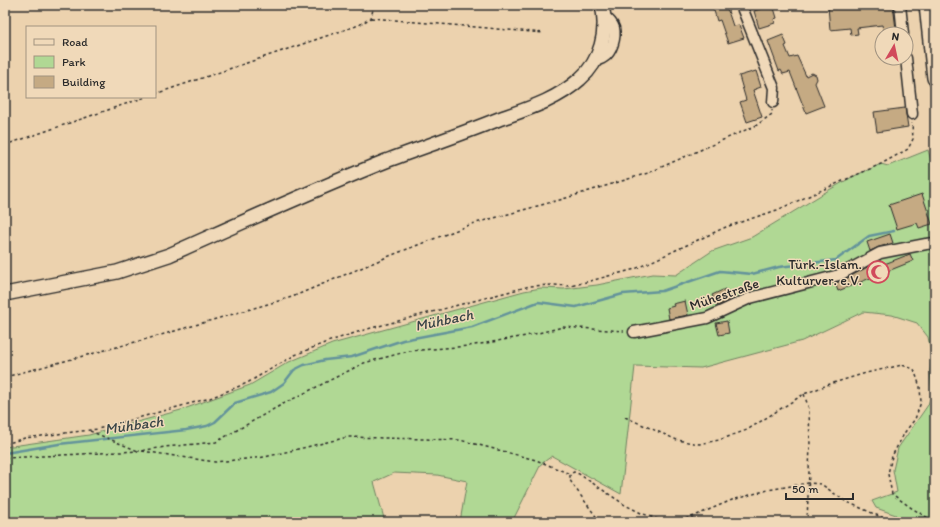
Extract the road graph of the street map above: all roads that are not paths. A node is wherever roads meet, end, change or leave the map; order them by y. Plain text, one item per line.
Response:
1 (741, 5) edge
2 (900, 5) edge
3 (927, 5) edge
4 (603, 10) edge
5 (902, 26) edge
6 (907, 66) edge
7 (935, 78) edge
8 (773, 102) road end
9 (912, 114) road end
10 (935, 244) edge
11 (5, 294) edge
12 (634, 332) road end

1 - 8 street
2 - 5 street
3 - 7 highway
4 - 11 main road
6 - 9 street
10 - 12 street, Mühestraße

